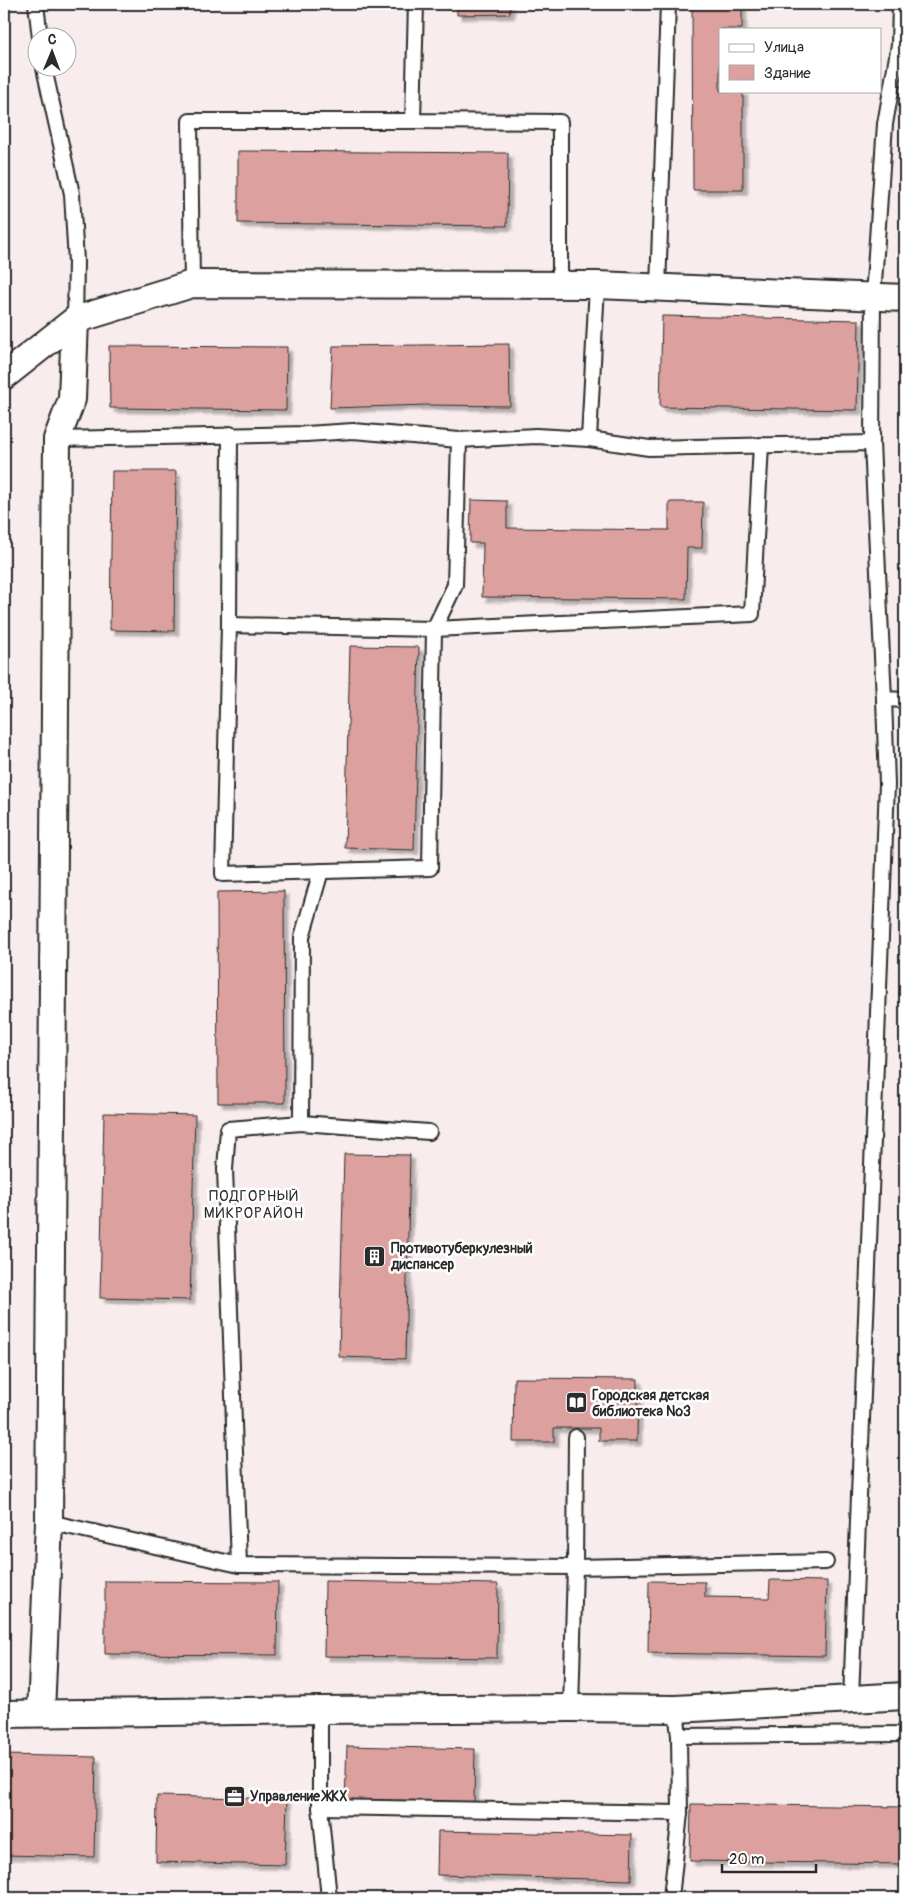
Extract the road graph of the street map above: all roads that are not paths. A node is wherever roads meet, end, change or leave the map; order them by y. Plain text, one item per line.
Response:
1 (36, 4) edge
2 (416, 4) edge
3 (668, 4) edge
4 (900, 4) edge
5 (39, 28) edge
6 (46, 78) edge
7 (413, 121) junction
8 (192, 284) junction
9 (560, 285) junction
10 (597, 285) junction
11 (658, 288) junction
12 (872, 297) junction
13 (905, 298) edge
14 (75, 320) junction
15 (4, 376) edge
16 (230, 434) junction
17 (57, 439) junction
18 (589, 439) junction
19 (459, 440) junction
20 (872, 443) junction
21 (761, 445) junction
22 (229, 625) junction
23 (434, 629) junction
24 (884, 699) junction
25 (905, 700) edge
26 (321, 871) junction
27 (301, 1123) junction
28 (429, 1132) dead end
29 (576, 1437) dead end
30 (49, 1522) junction
31 (826, 1562) dead end
32 (239, 1565) junction
33 (575, 1567) junction
34 (905, 1696) edge
35 (851, 1699) junction
36 (571, 1708) junction
37 (676, 1709) junction
38 (320, 1710) junction
39 (40, 1713) junction
40 (4, 1714) edge
41 (905, 1734) edge
42 (679, 1736) junction
43 (320, 1807) junction
44 (680, 1813) junction
45 (329, 1898) edge
46 (671, 1898) edge

1 - 5 lane
2 - 7 lane
3 - 11 lane
4 - 12 lane
6 - 14 lane
7 - 8 lane
7 - 9 lane
8 - 9 street
8 - 14 street
9 - 10 street
10 - 11 street
10 - 18 lane
11 - 12 street
12 - 13 street
12 - 20 lane
14 - 15 street
14 - 17 street
16 - 17 lane
16 - 19 lane
16 - 22 lane
17 - 30 street
18 - 19 lane
18 - 21 lane
19 - 23 lane
20 - 21 lane
20 - 24 lane
21 - 23 lane
22 - 23 lane
22 - 26 lane
23 - 26 lane
24 - 25 lane
24 - 35 lane
26 - 27 lane
27 - 28 lane
27 - 32 lane
29 - 33 lane
30 - 32 lane
30 - 39 street
31 - 33 lane
32 - 33 lane
33 - 36 lane
34 - 35 street
35 - 37 street
36 - 37 street
36 - 38 street
37 - 42 lane
38 - 39 street
38 - 43 lane
39 - 40 street
41 - 42 lane
42 - 44 lane
43 - 44 lane
43 - 45 lane
44 - 46 lane

